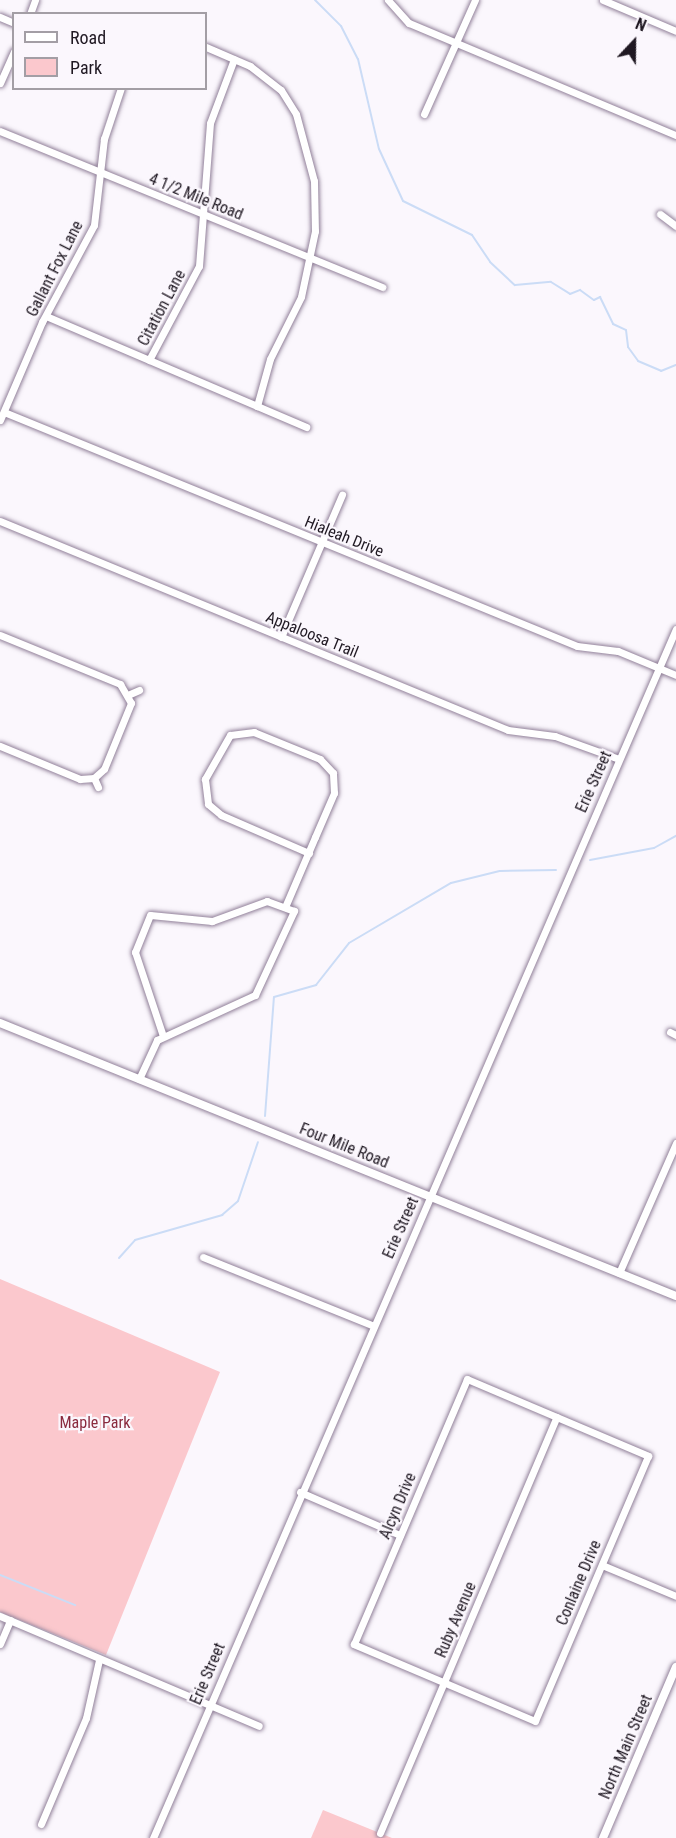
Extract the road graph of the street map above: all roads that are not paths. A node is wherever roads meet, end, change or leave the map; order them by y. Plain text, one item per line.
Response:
1 (388, 0) edge
2 (475, 0) edge
3 (603, 0) edge
4 (676, 31) edge
5 (457, 43) junction
6 (207, 47) edge
7 (12, 56) edge
8 (234, 58) junction
9 (0, 83) edge
10 (120, 90) edge
11 (424, 114) dead end
12 (0, 131) edge
13 (676, 135) edge
14 (101, 172) junction
15 (660, 214) dead end
16 (206, 215) junction
17 (676, 226) edge
18 (310, 258) junction
19 (382, 287) dead end
20 (46, 316) junction
21 (149, 360) junction
22 (257, 406) junction
23 (4, 412) junction
24 (0, 420) edge
25 (306, 427) dead end
26 (342, 495) dead end
27 (0, 521) edge
28 (322, 542) junction
29 (676, 629) edge
30 (0, 634) edge
31 (281, 638) junction
32 (659, 667) junction
33 (676, 675) edge
34 (139, 690) dead end
35 (130, 694) junction
36 (0, 746) edge
37 (619, 759) junction
38 (94, 778) junction
39 (98, 787) dead end
40 (309, 853) junction
41 (285, 906) junction
42 (0, 1023) edge
43 (163, 1036) junction
44 (139, 1079) junction
45 (676, 1143) edge
46 (429, 1197) junction
47 (203, 1257) dead end
48 (619, 1273) junction
49 (676, 1296) edge
50 (371, 1325) junction
51 (557, 1417) junction
52 (300, 1492) junction
53 (400, 1534) junction
54 (602, 1565) junction
55 (676, 1596) edge
56 (0, 1616) edge
57 (10, 1620) junction
58 (0, 1644) edge
59 (99, 1660) junction
60 (676, 1667) edge
61 (444, 1683) junction
62 (210, 1704) junction
63 (259, 1726) dead end
64 (41, 1824) dead end
65 (380, 1833) dead end
66 (153, 1838) edge
67 (603, 1838) edge

1 - 5 street
2 - 5 street
3 - 4 street
5 - 11 street
5 - 13 street
6 - 8 street
7 - 9 street
8 - 16 street, Citation Lane
8 - 18 street
10 - 14 street, Gallant Fox Lane
12 - 14 street, 4 1/2 Mile Road
14 - 16 street, 4 1/2 Mile Road
14 - 20 street, Gallant Fox Lane
15 - 17 street
16 - 18 street, 4 1/2 Mile Road
16 - 21 street, Citation Lane
18 - 19 street, 4 1/2 Mile Road
18 - 22 street
20 - 21 street
20 - 23 street, Gallant Fox Lane
21 - 22 street
22 - 25 street
23 - 24 street, Gallant Fox Lane
23 - 28 street, Hialeah Drive
26 - 28 street
27 - 31 street, Appaloosa Trail
28 - 31 street
28 - 32 street, Hialeah Drive
29 - 32 street, Erie Street
30 - 35 street
31 - 37 street, Appaloosa Trail
32 - 33 street, Hialeah Drive
32 - 37 street, Erie Street
34 - 35 street
35 - 38 street
36 - 38 street
37 - 46 street, Erie Street
38 - 39 street
40 - 40 street
40 - 41 street
41 - 43 street
41 - 43 street
42 - 44 main road, Four Mile Road
43 - 44 street
44 - 46 main road, Four Mile Road
45 - 48 street
46 - 48 main road, Four Mile Road
46 - 50 street, Erie Street
47 - 50 street
48 - 49 main road, Four Mile Road
50 - 52 street, Erie Street
51 - 53 street, Alcyn Drive
51 - 54 street, Conlaine Drive
51 - 61 street, Ruby Avenue
52 - 53 street
52 - 62 street, Erie Street
53 - 61 street, Alcyn Drive
54 - 55 street
54 - 61 street, Conlaine Drive
56 - 57 street
57 - 58 street
57 - 59 street
59 - 62 street
59 - 64 street
60 - 67 main road, North Main Street
61 - 65 street, Ruby Avenue
62 - 63 street
62 - 66 street, Erie Street

